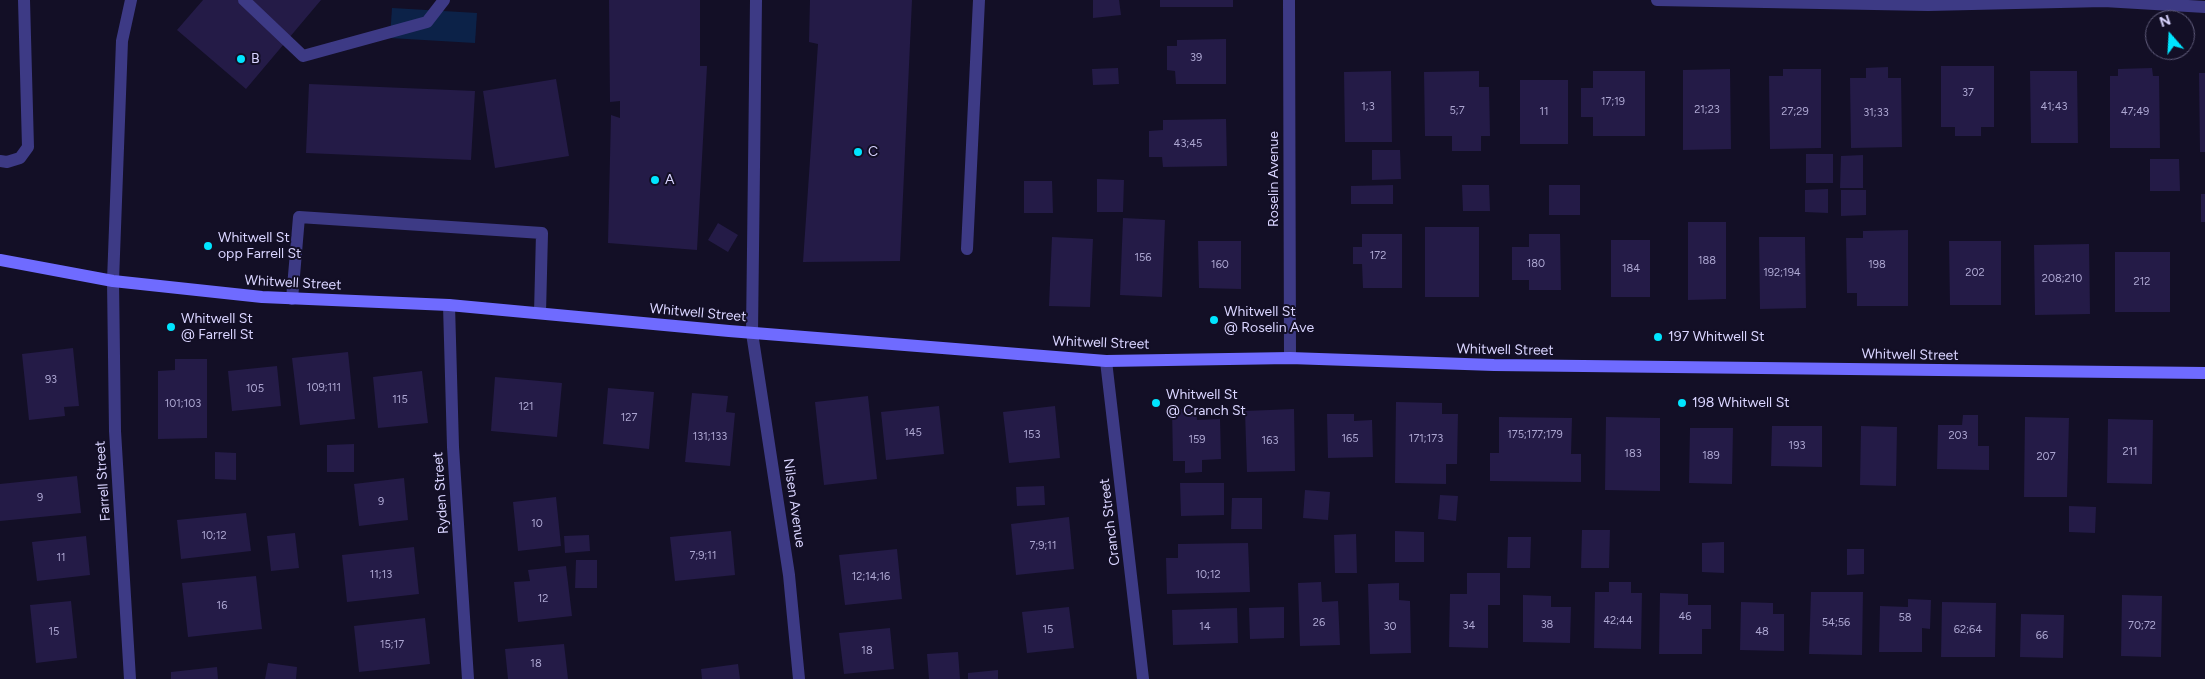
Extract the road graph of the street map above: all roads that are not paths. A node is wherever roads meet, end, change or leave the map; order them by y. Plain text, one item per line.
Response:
1 (24, 0) edge
2 (131, 0) edge
3 (244, 0) edge
4 (444, 0) edge
5 (756, 0) edge
6 (979, 0) edge
7 (1289, 0) edge
8 (1657, 0) edge
9 (2103, 0) edge
10 (2205, 7) edge
11 (0, 161) edge
12 (967, 249) dead end
13 (0, 260) edge
14 (113, 281) junction
15 (292, 298) junction
16 (449, 305) junction
17 (540, 313) junction
18 (752, 333) junction
19 (1290, 358) junction
20 (1106, 361) junction
21 (2205, 373) edge
22 (130, 679) edge
23 (468, 679) edge
24 (799, 679) edge
25 (1143, 679) edge

1 - 11 street
2 - 14 street, Farrell Street
3 - 4 street
5 - 18 street, Nilsen Avenue
6 - 12 street
7 - 19 street, Roselin Avenue
8 - 9 street
9 - 10 street
13 - 14 street, Whitwell Street
14 - 15 street, Whitwell Street
14 - 22 street, Farrell Street
15 - 16 street, Whitwell Street
15 - 17 street
16 - 17 street, Whitwell Street
16 - 23 street, Ryden Street
17 - 18 street, Whitwell Street
18 - 20 street, Whitwell Street
18 - 24 street, Nilsen Avenue
19 - 20 street, Whitwell Street
19 - 21 street, Whitwell Street
20 - 25 street, Cranch Street

